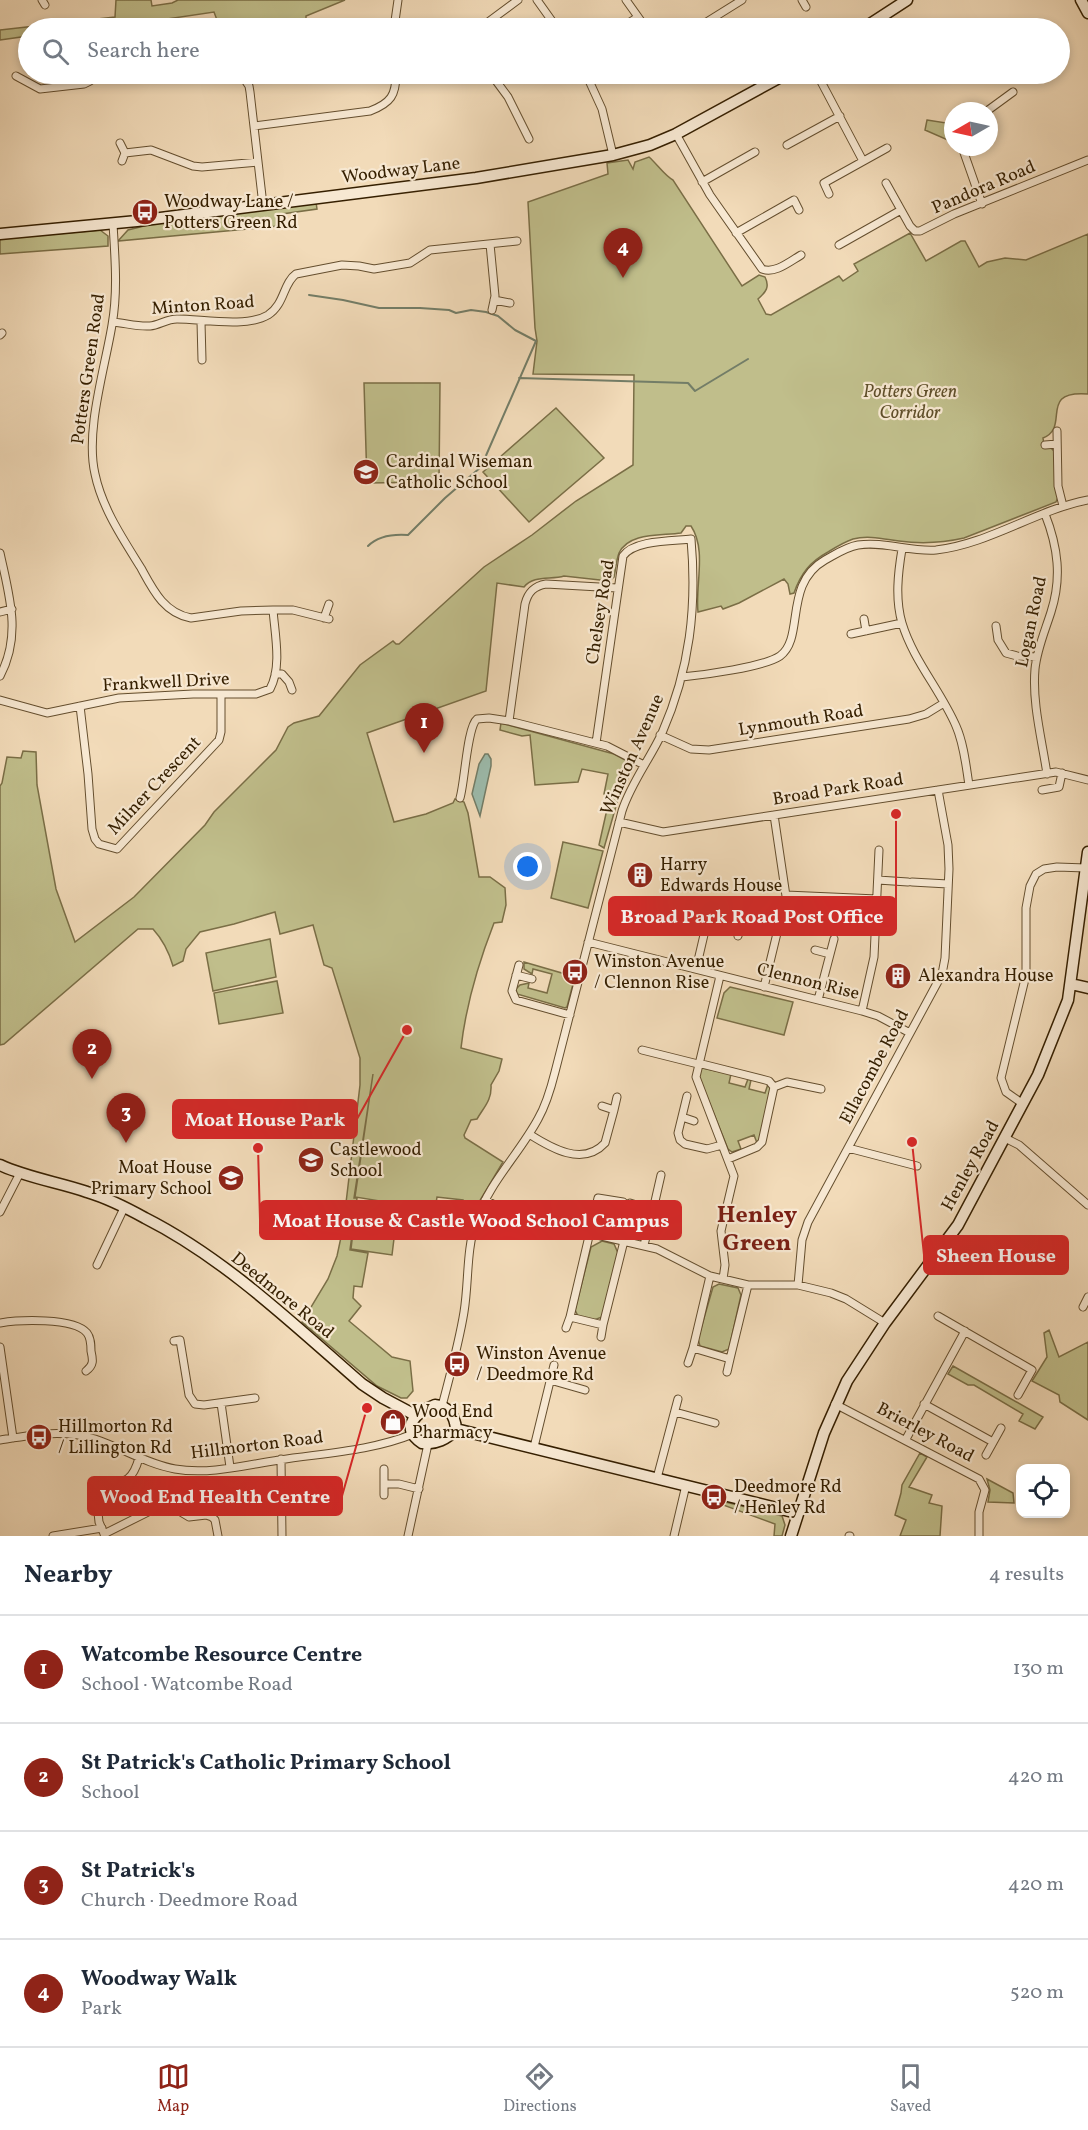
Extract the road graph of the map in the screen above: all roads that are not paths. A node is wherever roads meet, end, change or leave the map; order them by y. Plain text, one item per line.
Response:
1 (398, 0) edge
2 (519, 0) edge
3 (537, 0) edge
4 (626, 0) edge
5 (742, 0) edge
6 (908, 0) edge
7 (1081, 0) edge
8 (1088, 13) edge
9 (638, 17) edge
10 (395, 18) edge
11 (494, 18) edge
12 (550, 18) edge
13 (713, 18) edge
14 (880, 18) edge
15 (29, 84) edge
16 (84, 84) edge
17 (248, 84) edge
18 (396, 84) edge
19 (498, 84) edge
20 (591, 84) edge
21 (768, 84) edge
22 (822, 84) edge
23 (1013, 92) dead end
24 (998, 103) edge
25 (840, 116) junction
26 (254, 126) junction
27 (676, 134) junction
28 (529, 139) dead end
29 (120, 143) dead end
30 (787, 145) dead end
31 (887, 148) dead end
32 (755, 152) dead end
33 (125, 153) junction
34 (613, 155) junction
35 (965, 156) edge
36 (1088, 160) edge
37 (122, 161) dead end
38 (863, 161) junction
39 (258, 162) junction
40 (702, 182) junction
41 (886, 183) dead end
42 (829, 194) dead end
43 (263, 204) junction
44 (982, 204) junction
45 (799, 210) dead end
46 (901, 210) junction
47 (113, 224) junction
48 (736, 232) junction
49 (0, 234) edge
50 (517, 241) dead end
51 (490, 244) junction
52 (839, 245) dead end
53 (801, 255) dead end
54 (494, 300) junction
55 (510, 303) dead end
56 (492, 310) dead end
57 (113, 322) junction
58 (201, 322) junction
59 (202, 360) dead end
60 (1057, 431) dead end
61 (1057, 444) junction
62 (1045, 445) dead end
63 (1088, 500) edge
64 (1063, 506) junction
65 (1045, 514) junction
66 (691, 539) joint
67 (902, 549) junction
68 (0, 553) edge
69 (617, 588) junction
70 (329, 604) dead end
71 (12, 609) junction
72 (273, 610) junction
73 (0, 612) edge
74 (864, 619) dead end
75 (902, 623) junction
76 (996, 626) dead end
77 (866, 631) junction
78 (851, 634) dead end
79 (1037, 657) junction
80 (275, 674) junction
81 (0, 676) edge
82 (682, 677) junction
83 (291, 690) dead end
84 (221, 694) junction
85 (0, 700) edge
86 (944, 703) junction
87 (80, 706) junction
88 (509, 721) junction
89 (660, 735) junction
90 (596, 743) junction
91 (644, 765) junction
92 (1062, 772) junction
93 (1047, 774) junction
94 (1088, 780) edge
95 (969, 785) junction
96 (938, 790) junction
97 (1042, 790) dead end
98 (460, 798) dead end
99 (774, 815) junction
100 (619, 822) junction
101 (879, 850) dead end
102 (1088, 852) edge
103 (1086, 868) junction
104 (878, 880) junction
105 (948, 884) junction
106 (786, 895) junction
107 (877, 898) junction
108 (726, 908) dead end
109 (744, 912) junction
110 (780, 921) junction
111 (707, 922) dead end
112 (738, 936) dead end
113 (834, 939) dead end
114 (588, 942) junction
115 (815, 950) dead end
116 (830, 954) junction
117 (519, 965) dead end
118 (696, 969) junction
119 (516, 975) junction
120 (720, 976) junction
121 (532, 979) dead end
122 (1071, 984) junction
123 (764, 987) junction
124 (1088, 988) edge
125 (818, 1000) junction
126 (862, 1011) junction
127 (570, 1015) junction
128 (910, 1033) junction
129 (642, 1050) dead end
130 (698, 1063) junction
131 (774, 1088) junction
132 (821, 1089) dead end
133 (687, 1096) dead end
134 (617, 1097) dead end
135 (1023, 1104) junction
136 (602, 1106) dead end
137 (614, 1110) junction
138 (682, 1117) junction
139 (694, 1121) dead end
140 (529, 1134) junction
141 (1005, 1138) junction
142 (722, 1145) junction
143 (848, 1148) junction
144 (728, 1159) junction
145 (0, 1165) edge
146 (917, 1166) dead end
147 (20, 1173) junction
148 (661, 1175) dead end
149 (485, 1200) junction
150 (1088, 1205) edge
151 (124, 1208) junction
152 (653, 1210) junction
153 (0, 1212) edge
154 (590, 1235) junction
155 (624, 1241) junction
156 (644, 1245) junction
157 (97, 1265) dead end
158 (710, 1276) junction
159 (723, 1279) junction
160 (748, 1285) junction
161 (798, 1286) junction
162 (1088, 1297) edge
163 (1083, 1307) dead end
164 (938, 1316) dead end
165 (570, 1317) junction
166 (0, 1323) edge
167 (885, 1323) junction
168 (603, 1325) junction
169 (566, 1328) dead end
170 (965, 1331) junction
171 (601, 1337) dead end
172 (174, 1341) dead end
173 (693, 1348) junction
174 (0, 1352) edge
175 (730, 1359) junction
176 (688, 1363) dead end
177 (554, 1365) dead end
178 (86, 1371) dead end
179 (727, 1372) dead end
180 (550, 1380) junction
181 (585, 1390) dead end
182 (1018, 1395) dead end
183 (255, 1398) dead end
184 (678, 1399) dead end
185 (221, 1403) junction
186 (836, 1404) junction
187 (924, 1404) junction
188 (442, 1406) junction
189 (675, 1412) junction
190 (416, 1415) junction
191 (715, 1423) dead end
192 (1001, 1428) dead end
193 (456, 1429) junction
194 (413, 1434) junction
195 (13, 1438) junction
196 (906, 1439) junction
197 (0, 1440) edge
198 (993, 1442) junction
199 (428, 1444) junction
200 (534, 1447) junction
201 (986, 1455) dead end
202 (140, 1458) junction
203 (281, 1459) junction
204 (230, 1467) junction
205 (384, 1469) dead end
206 (657, 1478) junction
207 (385, 1484) junction
208 (686, 1485) junction
209 (419, 1489) junction
210 (384, 1495) dead end
211 (797, 1513) junction
212 (104, 1533) edge
213 (53, 1536) edge
214 (218, 1536) edge
215 (282, 1536) edge
216 (408, 1536) edge
217 (674, 1536) edge
218 (791, 1536) edge
219 (979, 1536) edge

1 - 10 street
2 - 11 street
3 - 12 street
4 - 9 street
5 - 13 street
6 - 14 street
7 - 8 street
15 - 16 street
17 - 26 street
18 - 26 street
19 - 28 street
20 - 34 street
21 - 27 street, Woodway Lane
22 - 25 street
23 - 24 street
25 - 30 street
25 - 38 street
26 - 39 street
27 - 34 street, Woodway Lane
27 - 40 street
29 - 33 street
31 - 38 street
32 - 40 street
33 - 37 street
33 - 39 street
34 - 43 street, Woodway Lane
35 - 44 street
36 - 44 street, Pandora Road
38 - 42 street
39 - 43 street
40 - 48 street
41 - 46 street, Pandora Road
43 - 47 street, Woodway Lane
44 - 46 street, Pandora Road
45 - 48 street
46 - 52 street
47 - 49 street, Woodway Lane
47 - 57 street, Potters Green Road
48 - 53 street
50 - 51 street, Minton Road
51 - 54 street
51 - 58 street, Minton Road
54 - 55 street
54 - 56 street
57 - 58 street, Minton Road
57 - 72 street, Potters Green Road
58 - 59 street
60 - 61 street
61 - 62 street
61 - 64 street
63 - 64 street
64 - 65 street
65 - 67 street
65 - 79 street, Logan Road
66 - 69 street, Chelsey Road
66 - 82 street, Winston Avenue
67 - 75 street
67 - 82 street
68 - 71 street
69 - 88 street
69 - 90 street, Chelsey Road
70 - 72 street, Potters Green Road
71 - 73 street
71 - 81 street
72 - 80 street
74 - 77 street
75 - 77 street
75 - 86 street
76 - 79 street
77 - 78 street
79 - 93 street, Logan Road
80 - 83 street
80 - 84 street, Frankwell Drive
82 - 89 street, Winston Avenue
84 - 87 street, Frankwell Drive
84 - 87 street, Milner Crescent
85 - 87 street, Frankwell Drive
86 - 89 street, Lynmouth Road
86 - 95 street
88 - 90 street
88 - 98 street
89 - 91 street, Winston Avenue
90 - 91 street
91 - 100 street, Winston Avenue
92 - 93 street, Broad Park Road
92 - 94 street, Broad Park Road
92 - 97 street
93 - 95 street, Broad Park Road
95 - 96 street, Broad Park Road
96 - 99 street, Broad Park Road
96 - 105 street, Ellacombe Road
99 - 100 street, Broad Park Road
99 - 106 street
100 - 114 street, Winston Avenue
101 - 104 street
102 - 103 street, Henley Road
103 - 122 street, Henley Road
103 - 135 street
104 - 105 street
104 - 107 street
105 - 128 street, Ellacombe Road
106 - 107 street
106 - 110 street
107 - 126 street
108 - 109 street
109 - 110 street
109 - 112 street
110 - 123 street
111 - 118 street
113 - 116 street
114 - 118 street, Clennon Rise
114 - 127 street, Winston Avenue
115 - 116 street
116 - 125 street
117 - 119 street
118 - 120 street, Clennon Rise
119 - 121 street
119 - 127 street
120 - 123 street, Clennon Rise
120 - 130 street
122 - 124 street
122 - 135 street, Henley Road
123 - 125 street, Clennon Rise
125 - 126 street, Clennon Rise
126 - 128 street, Clennon Rise
127 - 140 street, Winston Avenue
128 - 143 street, Ellacombe Road
129 - 130 street
130 - 131 street
130 - 142 street
131 - 132 street
131 - 144 street
133 - 138 street
134 - 137 street
135 - 141 street, Henley Road
136 - 137 street
137 - 140 street
138 - 139 street
138 - 142 street
140 - 149 street, Winston Avenue
141 - 150 street
141 - 167 street, Henley Road
142 - 144 street
143 - 146 street, Ellacombe Road
143 - 161 street, Ellacombe Road
144 - 159 street
145 - 147 street, Deedmore Road
147 - 151 street, Deedmore Road
147 - 153 street
148 - 152 street
149 - 154 street
149 - 188 street, Winston Avenue
151 - 157 street
151 - 190 street, Deedmore Road
152 - 154 street
152 - 156 street
154 - 155 street
154 - 165 street
155 - 156 street
155 - 168 street
156 - 158 street
158 - 159 street
158 - 173 street
159 - 160 street
160 - 161 street
160 - 175 street
161 - 167 street
162 - 163 street
164 - 170 street
165 - 168 street
165 - 169 street
166 - 178 street
167 - 186 street, Henley Road
168 - 171 street
170 - 182 street
170 - 187 street
172 - 185 street
173 - 175 street
173 - 176 street
174 - 195 street
175 - 179 street
177 - 180 street
180 - 181 street
180 - 200 street
183 - 185 street
184 - 189 street
185 - 204 street
186 - 196 street, Brierley Road
186 - 211 street, Henley Road
187 - 196 street
187 - 198 street
188 - 190 street
188 - 193 street
189 - 191 street
189 - 206 street
190 - 194 street
192 - 198 street
193 - 199 street
193 - 200 street
194 - 199 street
194 - 203 street, Hillmorton Road
195 - 197 street, Hillmorton Road
195 - 202 street, Hillmorton Road
196 - 219 street, Brierley Road
198 - 201 street
199 - 209 street
200 - 206 street
202 - 204 street, Hillmorton Road
202 - 212 street
203 - 204 street, Hillmorton Road
203 - 215 street
205 - 207 street
206 - 208 street
207 - 209 street
207 - 210 street
208 - 211 street
208 - 217 street
209 - 216 street
211 - 218 street, Henley Road
212 - 213 street
212 - 214 street

